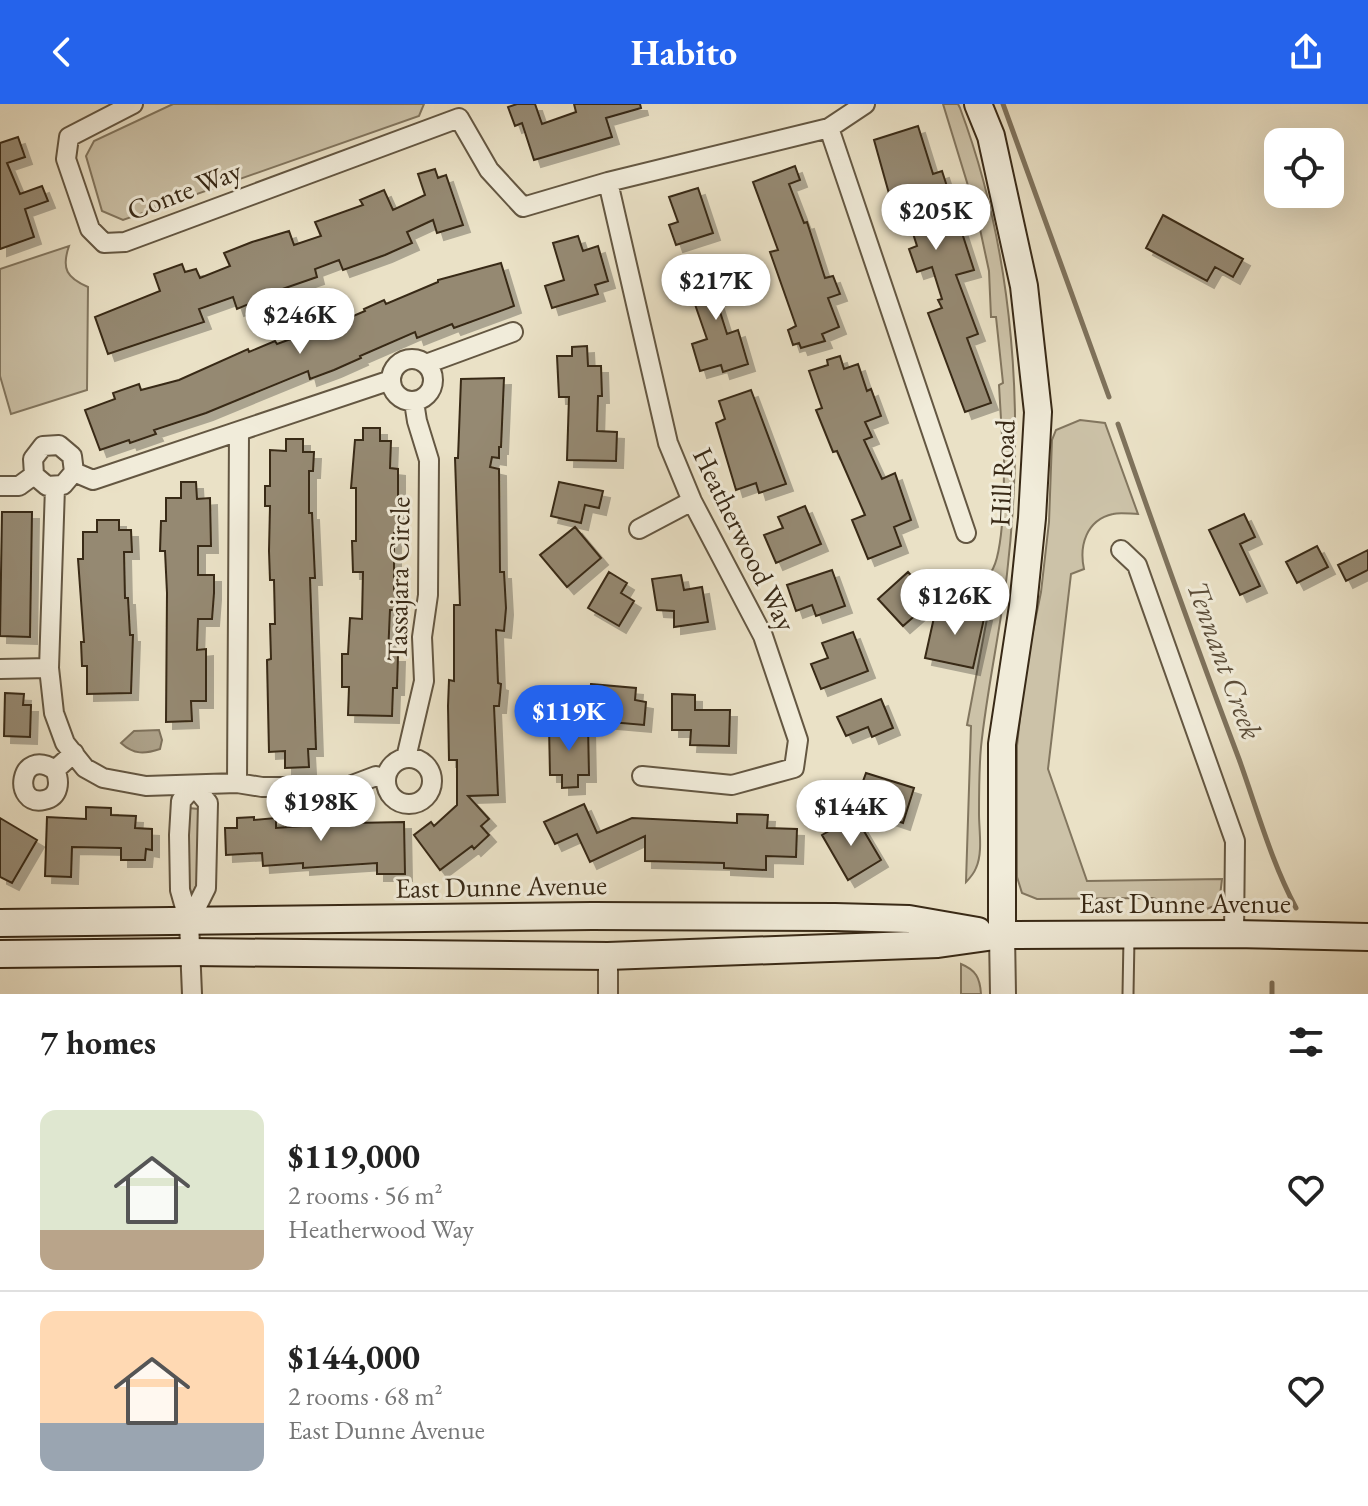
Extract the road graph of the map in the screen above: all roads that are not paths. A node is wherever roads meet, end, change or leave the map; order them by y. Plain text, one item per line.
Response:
1 (133, 104) edge
2 (865, 104) edge
3 (978, 104) edge
4 (456, 111) edge
5 (829, 128) junction
6 (608, 182) junction
7 (513, 332) dead end
8 (426, 364) junction
9 (391, 380) junction
10 (414, 402) junction
11 (239, 433) junction
12 (74, 472) junction
13 (34, 475) junction
14 (0, 486) edge
15 (55, 487) junction
16 (692, 501) junction
17 (639, 529) dead end
18 (966, 533) dead end
19 (1121, 550) dead end
20 (49, 668) junction
21 (0, 669) edge
22 (74, 753) junction
23 (406, 758) junction
24 (55, 770) dead end
25 (642, 776) dead end
26 (385, 779) junction
27 (237, 783) junction
28 (194, 786) junction
29 (189, 922) junction
30 (0, 923) edge
31 (1129, 934) junction
32 (1234, 934) junction
33 (1002, 935) junction
34 (1368, 937) edge
35 (190, 952) junction
36 (0, 954) edge
37 (608, 956) junction
38 (192, 994) edge
39 (608, 994) edge
40 (1003, 994) edge
41 (1128, 994) edge

1 - 4 street, Conte Way
2 - 5 street
3 - 33 main road, Hill Road
4 - 6 street, Conte Way
5 - 6 street
5 - 18 street
6 - 16 street, Heatherwood Way
7 - 8 street
8 - 9 street
8 - 10 street
9 - 10 street
9 - 11 street
10 - 23 street, Tassajara Circle
11 - 12 street
11 - 27 street
12 - 13 street
12 - 15 street
13 - 14 street
13 - 15 street
15 - 20 street
16 - 17 street
16 - 25 street, Heatherwood Way
19 - 32 street
20 - 21 street
20 - 22 street
22 - 24 street
22 - 28 street
23 - 26 street
23 - 26 street
26 - 27 street
27 - 28 street
28 - 29 street
28 - 29 street
29 - 30 main road, East Dunne Avenue
29 - 33 main road, East Dunne Avenue
29 - 35 street
31 - 32 main road, East Dunne Avenue
31 - 33 main road, East Dunne Avenue
31 - 41 lane
32 - 34 main road, East Dunne Avenue
33 - 37 main road, East Dunne Avenue
33 - 40 street, Hill Road
35 - 36 main road, East Dunne Avenue
35 - 37 main road, East Dunne Avenue
35 - 38 street
37 - 39 street

